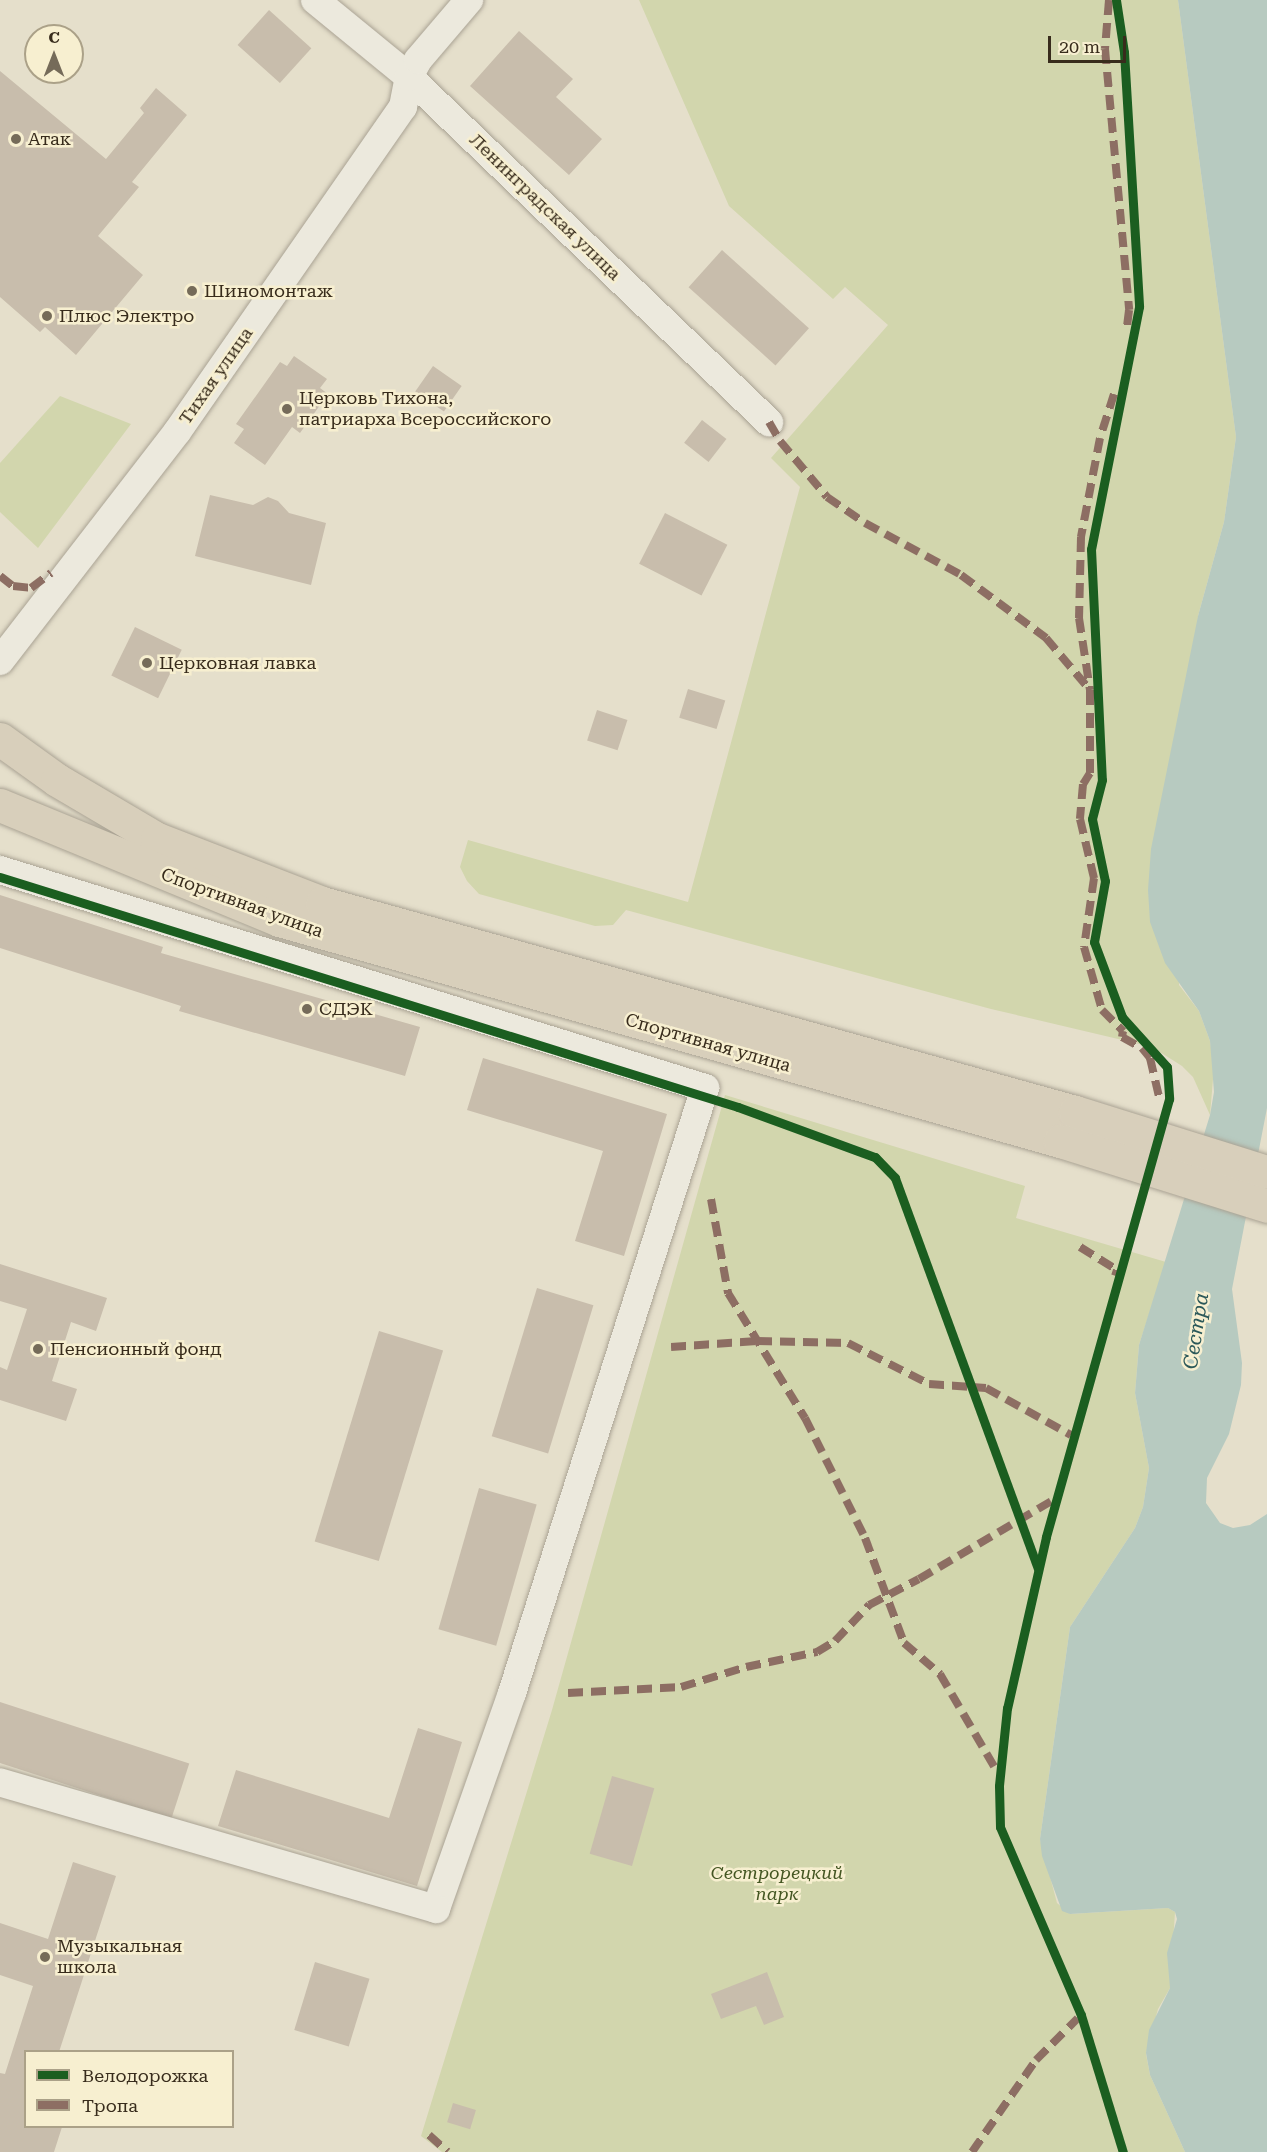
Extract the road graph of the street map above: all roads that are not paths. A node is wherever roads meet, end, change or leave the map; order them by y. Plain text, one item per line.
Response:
1 (315, 0) edge
2 (469, 0) edge
3 (409, 76) junction
4 (769, 422) dead end
5 (0, 661) edge
6 (3, 744) edge
7 (0, 805) edge
8 (154, 854) junction
9 (0, 870) edge
10 (1267, 1172) edge
11 (1267, 1206) edge
12 (0, 1782) edge

1 - 3 street, Ленинградская улица
2 - 3 street
3 - 4 street, Ленинградская улица
3 - 5 street, Тихая улица
6 - 8 highway
7 - 8 highway
8 - 10 highway, Спортивная улица
8 - 11 highway, Спортивная улица
9 - 12 street

